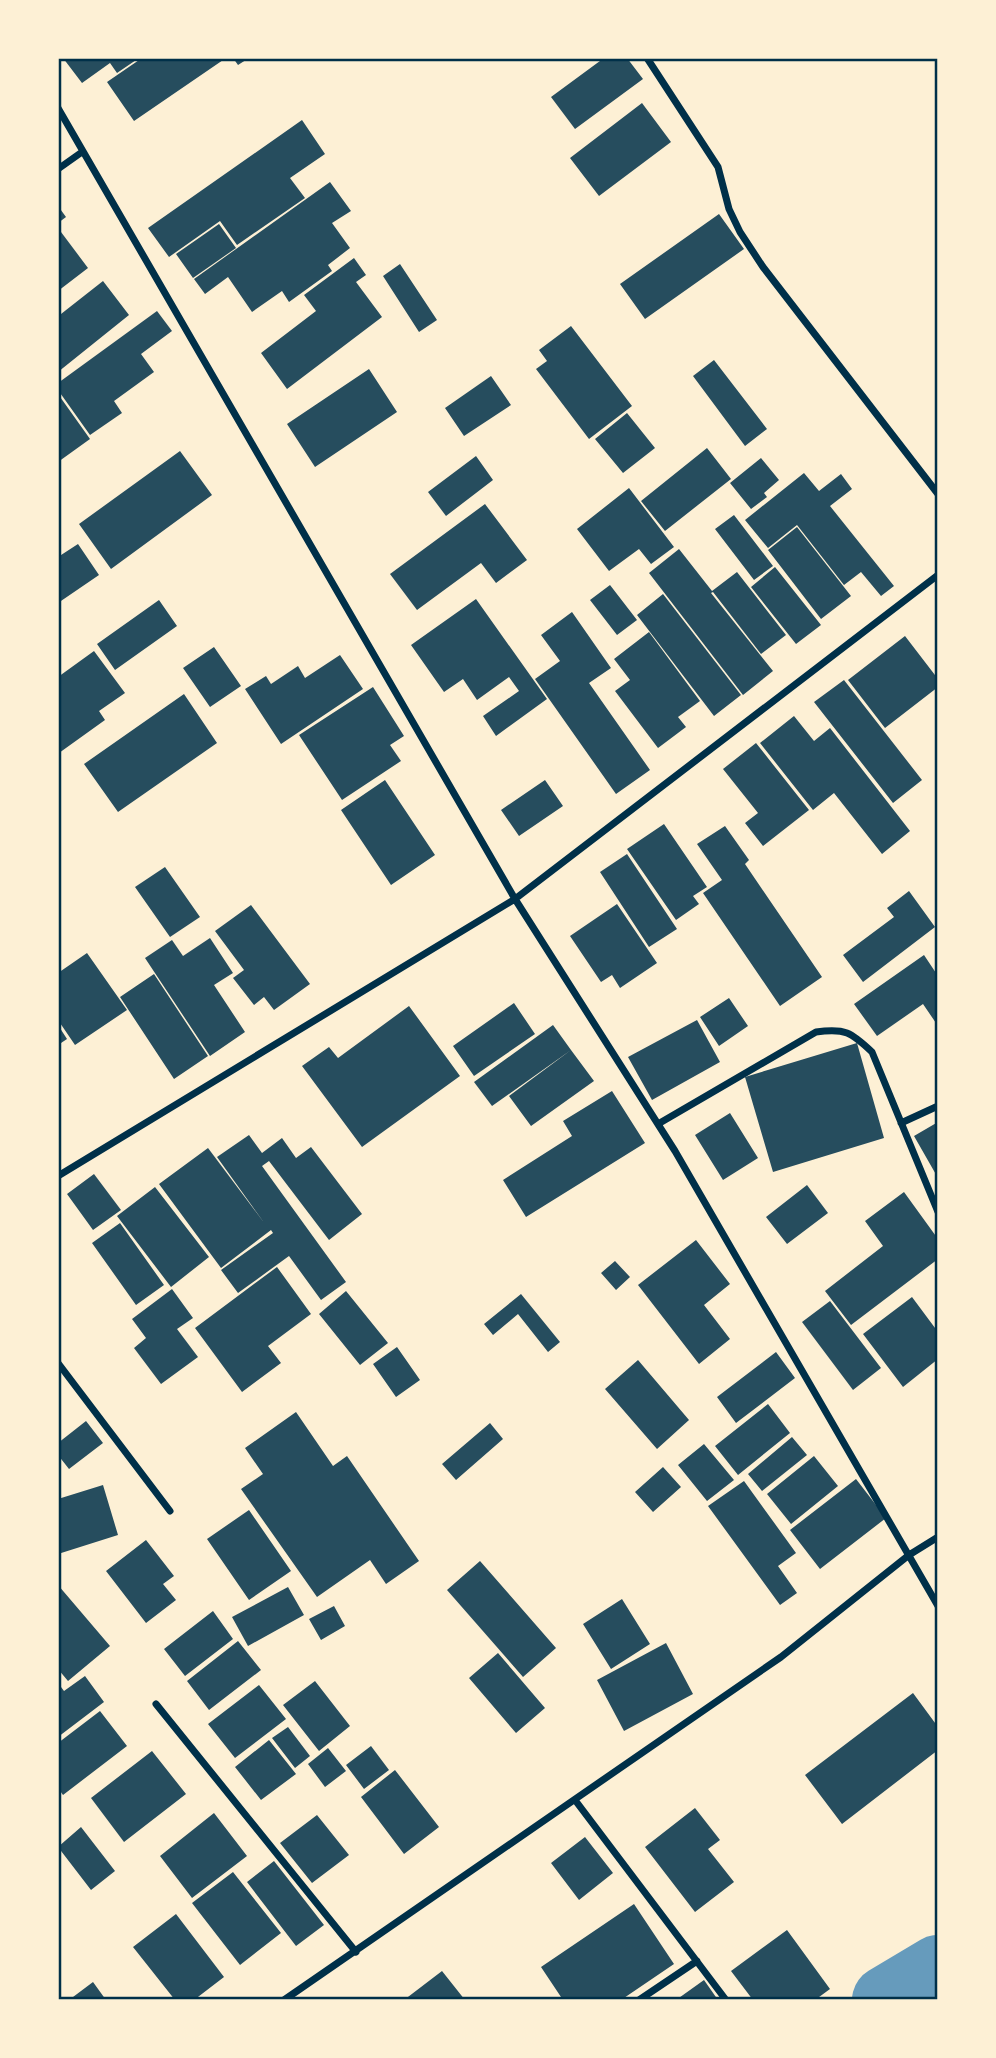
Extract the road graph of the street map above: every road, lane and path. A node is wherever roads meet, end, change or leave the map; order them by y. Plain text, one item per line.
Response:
1 (647, 58) edge
2 (58, 108) edge
3 (82, 152) junction
4 (58, 169) edge
5 (938, 494) edge
6 (938, 575) edge
7 (515, 899) junction
8 (938, 1106) edge
9 (901, 1123) junction
10 (657, 1124) junction
11 (58, 1176) edge
12 (938, 1212) edge
13 (58, 1363) edge
14 (170, 1511) dead end
15 (938, 1537) edge
16 (909, 1555) junction
17 (938, 1606) edge
18 (156, 1703) dead end
19 (575, 1800) junction
20 (356, 1952) junction
21 (697, 1961) junction
22 (284, 2000) edge
23 (639, 2000) edge
24 (726, 2000) edge

1 - 5 street
2 - 3 street
3 - 4 street
3 - 7 street
6 - 7 street
7 - 10 street
7 - 11 street
8 - 9 street
9 - 10 street
9 - 12 street
10 - 16 street
13 - 14 street
15 - 16 street
16 - 17 street
16 - 19 street
18 - 20 street
19 - 20 street
19 - 21 street
20 - 22 street
21 - 23 street
21 - 24 street

